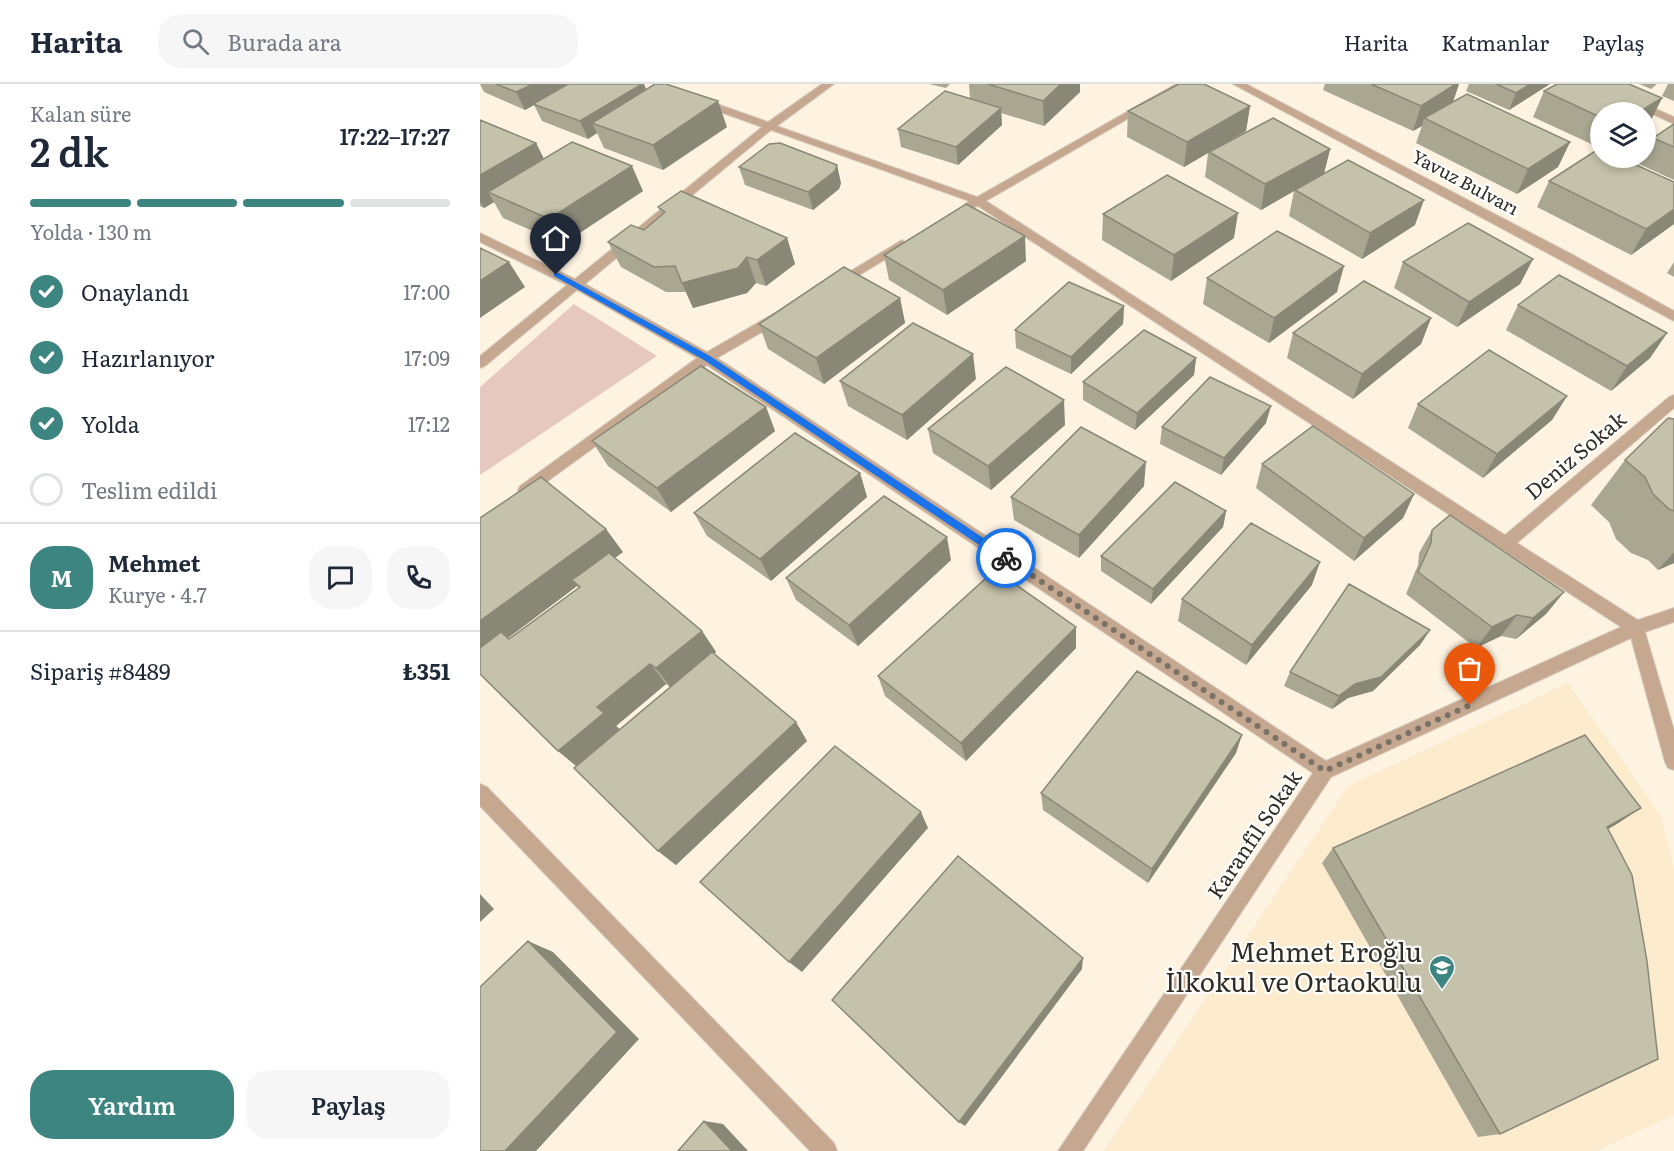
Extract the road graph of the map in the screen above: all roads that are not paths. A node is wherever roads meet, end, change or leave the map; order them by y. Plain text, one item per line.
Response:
1 (829, 84) edge
2 (1183, 84) edge
3 (1238, 84) edge
4 (1593, 84) edge
5 (685, 95) edge
6 (1674, 121) edge
7 (770, 126) junction
8 (978, 201) junction
9 (957, 212) edge
10 (917, 236) edge
11 (480, 237) edge
12 (575, 284) junction
13 (827, 288) edge
14 (787, 312) edge
15 (1674, 316) edge
16 (707, 358) junction
17 (480, 363) edge
18 (1674, 400) edge
19 (518, 495) edge
20 (1505, 544) junction
21 (1674, 615) edge
22 (1636, 628) junction
23 (1674, 762) edge
24 (1325, 771) junction
25 (480, 793) edge
26 (826, 1151) edge
27 (1069, 1151) edge

1 - 7 street
2 - 8 street
3 - 15 street, Yavuz Bulvarı
4 - 6 street
5 - 7 street
7 - 8 street
7 - 12 street
8 - 9 street
8 - 20 street
10 - 13 street
11 - 12 street
12 - 16 street
12 - 17 street
14 - 16 street
16 - 19 street
16 - 24 street
18 - 20 street, Deniz Sokak
20 - 22 street
21 - 22 street, Karanfil Sokak
22 - 23 street
22 - 24 street, Karanfil Sokak
24 - 27 street, Karanfil Sokak
25 - 26 street

